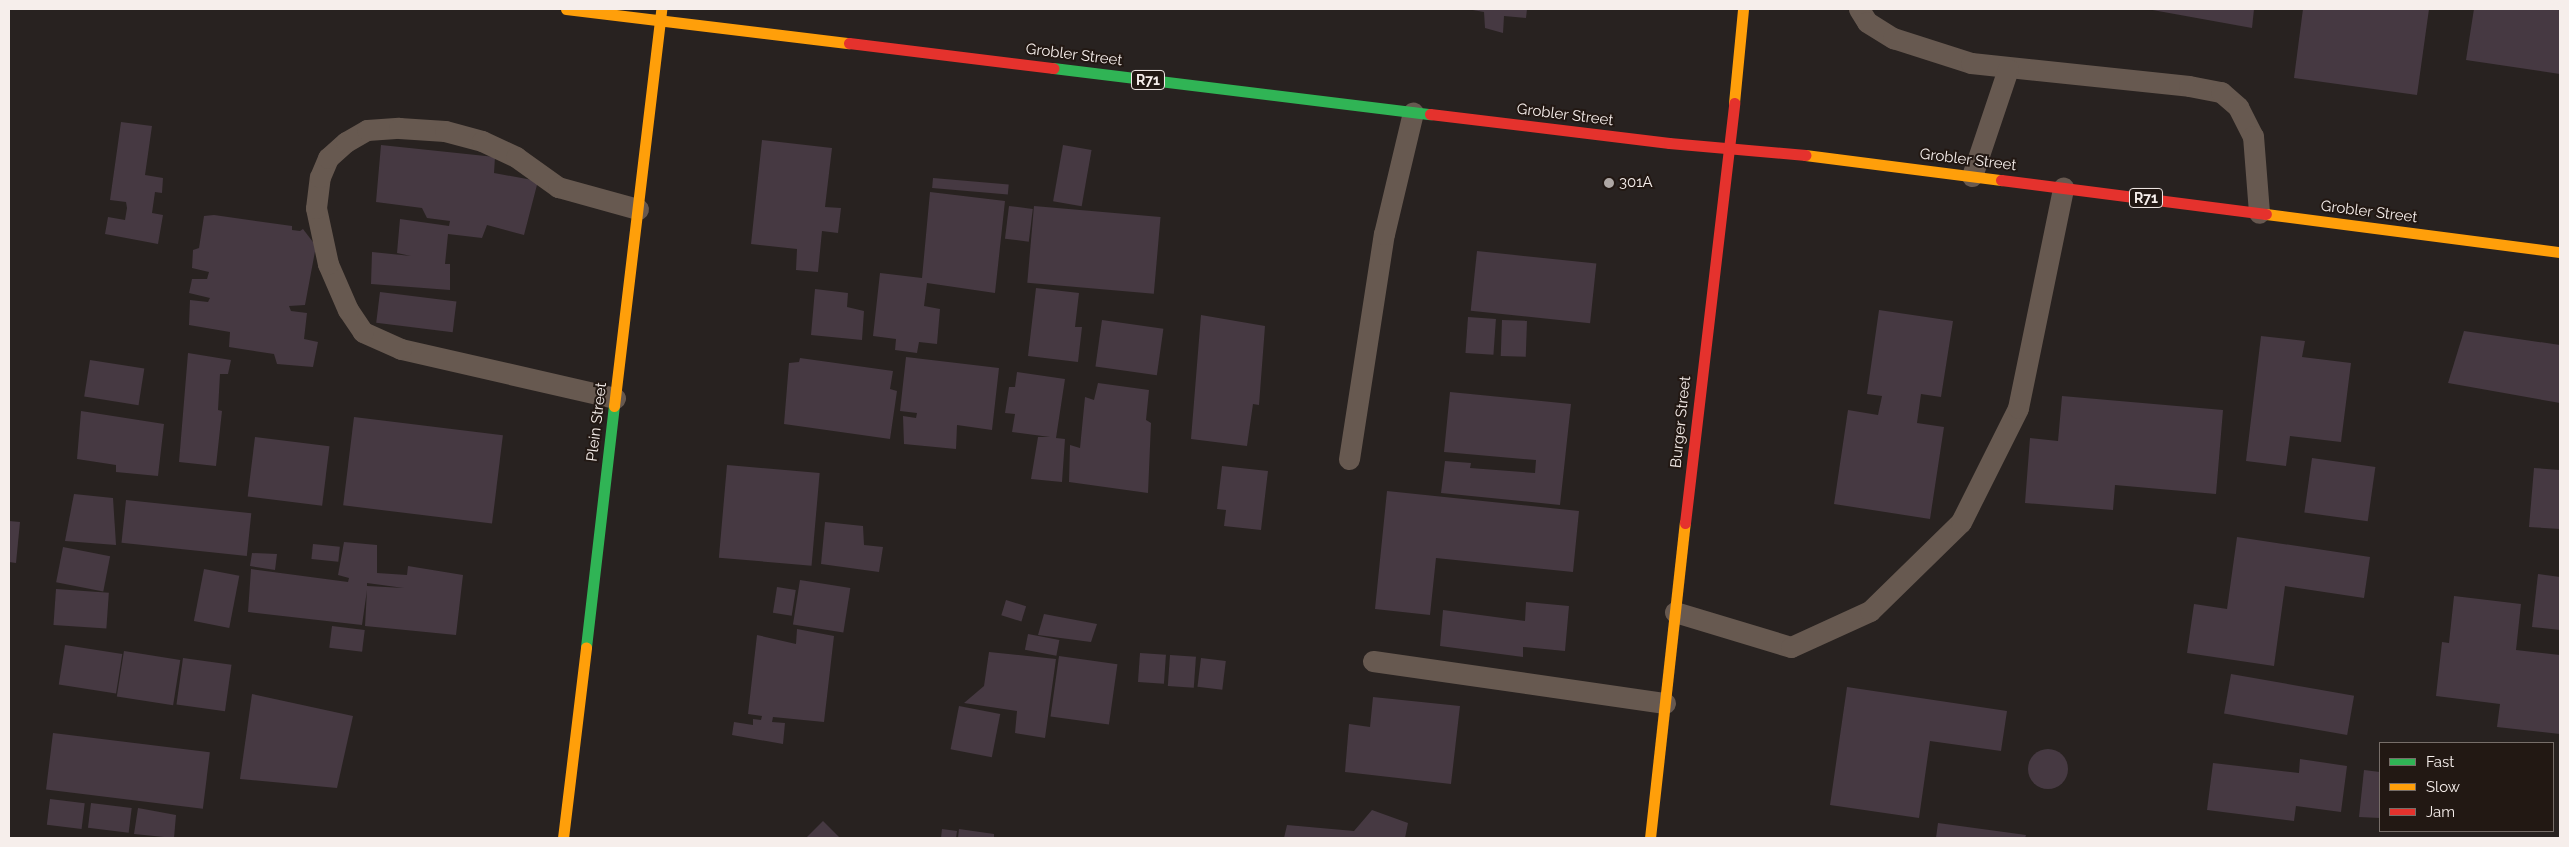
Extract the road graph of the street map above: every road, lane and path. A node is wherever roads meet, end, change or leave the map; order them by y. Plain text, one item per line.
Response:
1 (566, 9) edge
2 (1743, 9) edge
3 (1859, 9) edge
4 (660, 15) edge
5 (2008, 68) junction
6 (1413, 112) junction
7 (1730, 149) junction
8 (1972, 176) junction
9 (2063, 188) junction
10 (638, 209) junction
11 (2259, 213) junction
12 (2560, 252) edge
13 (615, 398) junction
14 (1349, 459) dead end
15 (1675, 612) junction
16 (1373, 661) dead end
17 (1665, 703) junction
18 (562, 838) edge
19 (1650, 838) edge

1 - 4 main road, Grobler Street / R71
2 - 7 main road, Burger Street
3 - 5 lane
4 - 6 main road, Grobler Street / R71
4 - 10 main road, Plein Street
5 - 8 lane
5 - 11 lane
6 - 7 main road, Grobler Street / R71
6 - 14 lane
7 - 8 main road, Grobler Street / R71
7 - 15 main road, Burger Street
8 - 9 main road, Grobler Street / R71
9 - 11 main road, Grobler Street / R71
9 - 15 lane
10 - 13 main road, Plein Street
10 - 13 lane
11 - 12 main road, Grobler Street / R71
13 - 18 main road, Plein Street
15 - 17 main road, Burger Street
16 - 17 lane
17 - 19 main road, Burger Street

